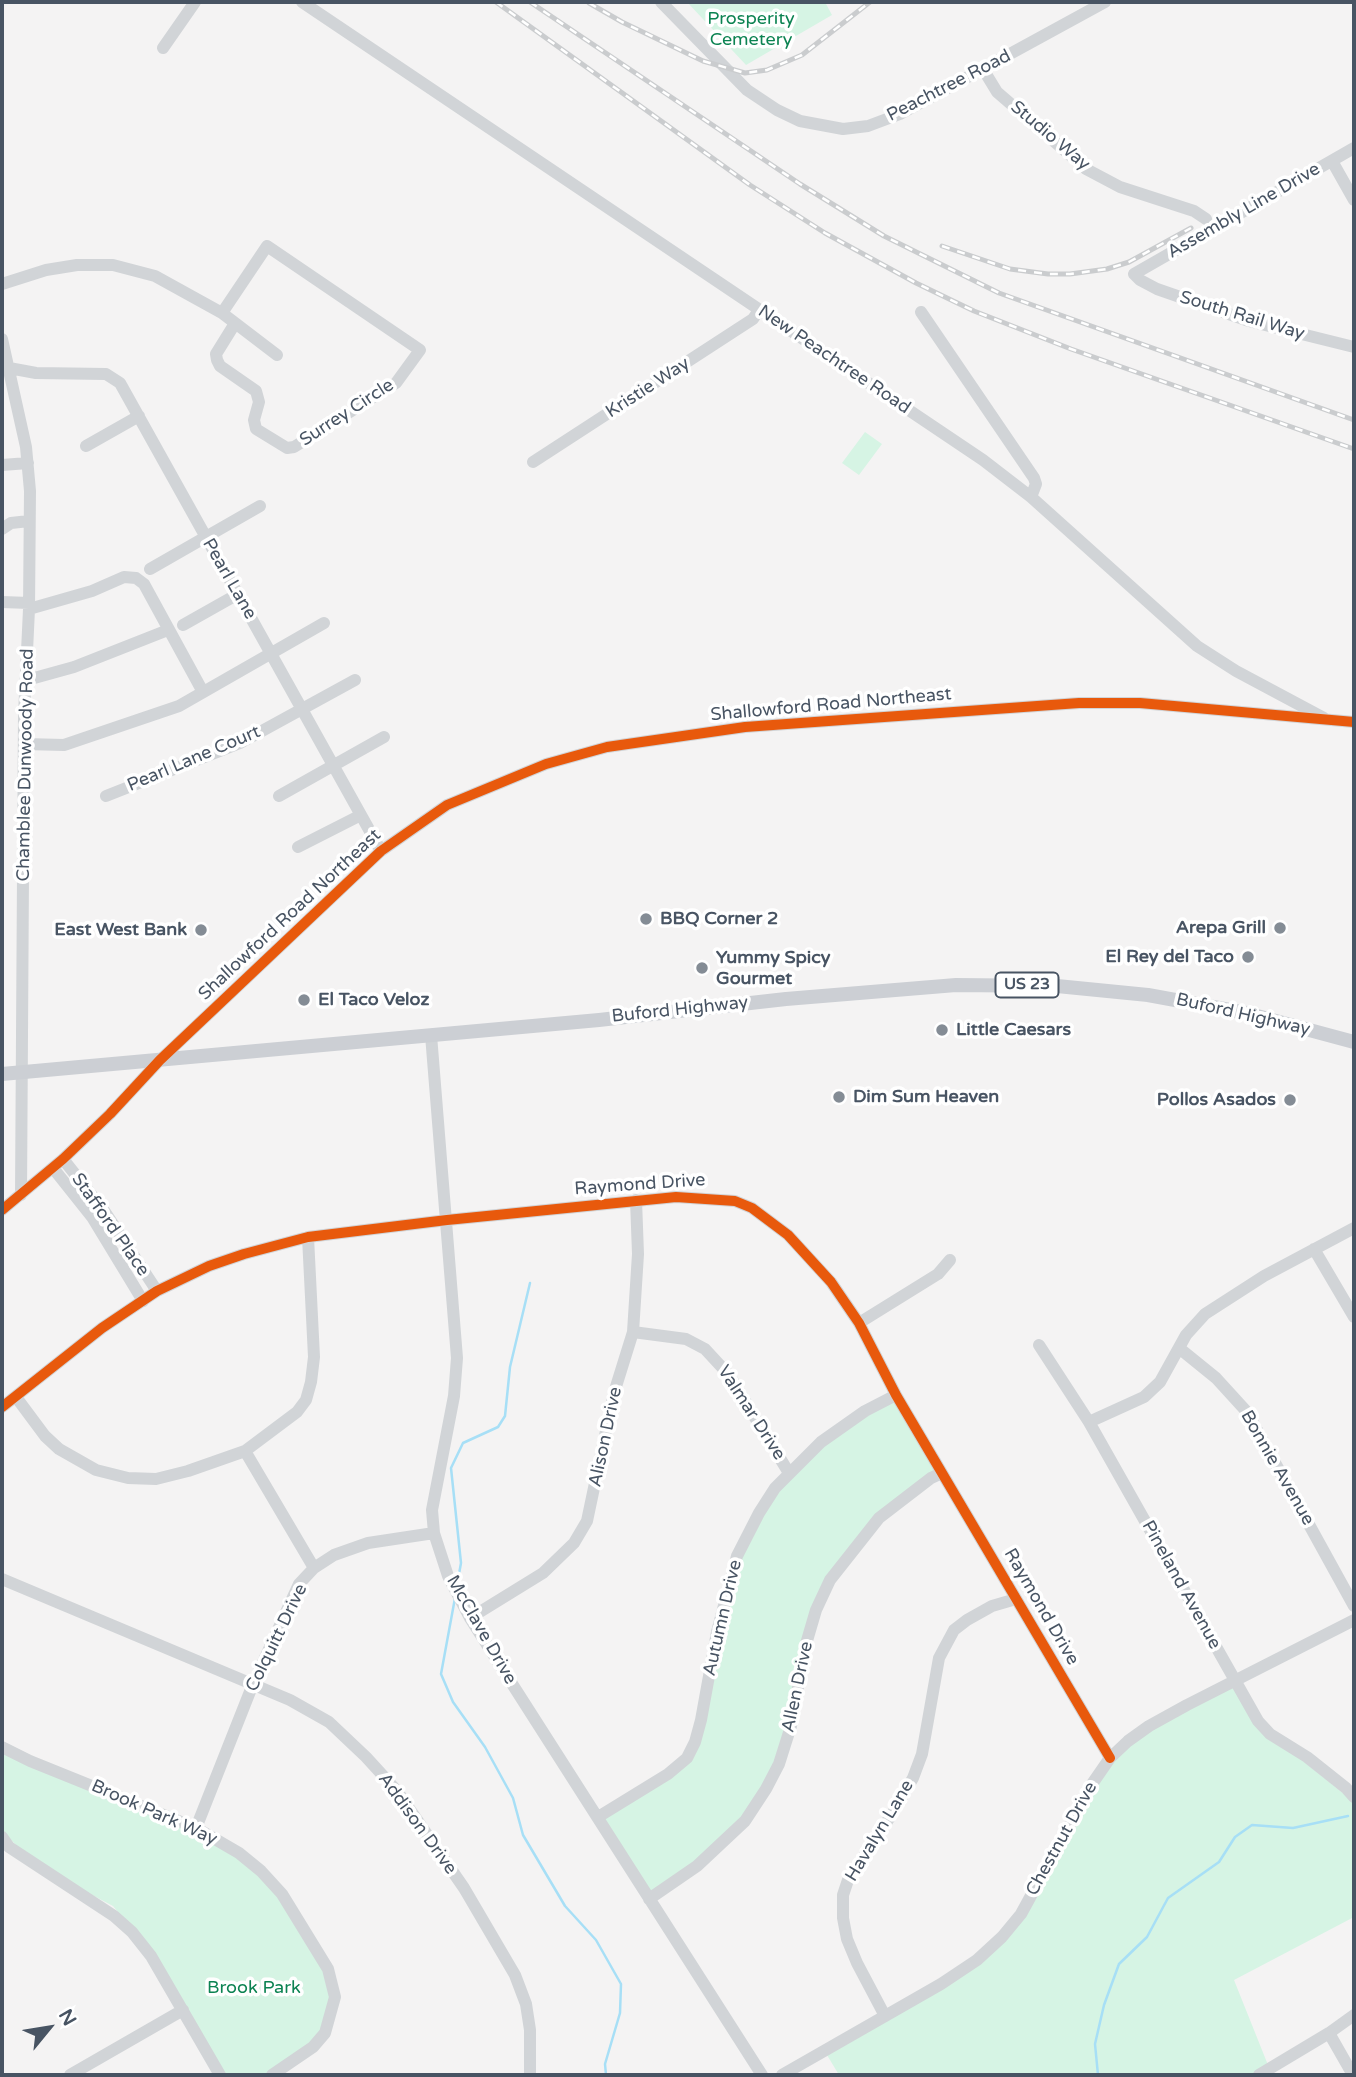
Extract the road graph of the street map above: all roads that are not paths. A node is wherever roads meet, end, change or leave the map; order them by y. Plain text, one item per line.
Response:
1 (195, 2) edge
2 (302, 2) edge
3 (661, 2) edge
4 (1105, 2) edge
5 (163, 48) dead end
6 (983, 69) junction
7 (1354, 148) edge
8 (1332, 160) junction
9 (1354, 200) edge
10 (1206, 219) dead end
11 (1135, 274) joint
12 (2, 284) edge
13 (759, 310) junction
14 (921, 312) dead end
15 (222, 313) junction
16 (234, 324) junction
17 (2, 339) edge
18 (1354, 347) edge
19 (277, 355) dead end
20 (9, 368) junction
21 (36, 373) junction
22 (15, 392) junction
23 (139, 416) junction
24 (86, 446) dead end
25 (533, 462) dead end
26 (28, 463) junction
27 (2, 465) edge
28 (1031, 497) junction
29 (260, 506) dead end
30 (29, 521) junction
31 (2, 529) edge
32 (205, 538) junction
33 (150, 569) dead end
34 (237, 593) junction
35 (2, 602) edge
36 (29, 606) junction
37 (324, 623) dead end
38 (183, 625) dead end
39 (168, 630) junction
40 (271, 653) junction
41 (27, 680) junction
42 (355, 680) dead end
43 (203, 692) junction
44 (302, 710) junction
45 (1327, 720) junction
46 (1354, 722) edge
47 (384, 737) dead end
48 (24, 744) junction
49 (334, 765) junction
50 (106, 796) dead end
51 (279, 796) dead end
52 (361, 815) junction
53 (299, 847) dead end
54 (381, 851) junction
55 (431, 1034) junction
56 (1354, 1042) edge
57 (160, 1060) junction
58 (21, 1072) junction
59 (2, 1074) edge
60 (58, 1163) junction
61 (21, 1195) junction
62 (636, 1200) junction
63 (2, 1210) edge
64 (447, 1220) junction
65 (1354, 1228) edge
66 (308, 1237) junction
67 (1314, 1249) junction
68 (950, 1260) dead end
69 (157, 1292) junction
70 (143, 1301) junction
71 (1354, 1317) edge
72 (859, 1323) junction
73 (633, 1332) junction
74 (1039, 1345) dead end
75 (1179, 1348) junction
76 (895, 1395) junction
77 (16, 1397) junction
78 (2, 1407) edge
79 (1090, 1422) junction
80 (245, 1451) junction
81 (789, 1473) junction
82 (942, 1473) junction
83 (434, 1533) junction
84 (314, 1568) junction
85 (2, 1579) edge
86 (1016, 1598) junction
87 (1354, 1606) edge
88 (470, 1618) junction
89 (1354, 1620) edge
90 (1235, 1681) junction
91 (253, 1684) junction
92 (2, 1747) edge
93 (1110, 1758) junction
94 (1354, 1797) edge
95 (597, 1817) junction
96 (196, 1828) junction
97 (2, 1837) edge
98 (649, 1899) junction
99 (183, 2010) junction
100 (885, 2015) junction
101 (1354, 2015) edge
102 (1329, 2034) junction
103 (70, 2075) edge
104 (220, 2075) edge
105 (272, 2075) edge
106 (530, 2075) edge
107 (762, 2075) edge
108 (782, 2075) edge
109 (1259, 2075) edge
110 (1353, 2075) edge

1 - 5 street
2 - 13 street, New Peachtree Road
3 - 6 street, Peachtree Road
4 - 6 street, Peachtree Road
6 - 10 street, Studio Way
7 - 8 street, Assembly Line Drive
8 - 9 street
8 - 11 street, Assembly Line Drive
11 - 18 street, South Rail Way
12 - 15 street
13 - 25 street, Kristie Way
13 - 28 street, New Peachtree Road
14 - 28 street
15 - 16 street
15 - 16 street, Surrey Circle
16 - 19 street
17 - 20 street, Chamblee Dunwoody Road
20 - 21 street, Pearl Lane
20 - 22 street, Chamblee Dunwoody Road
21 - 22 street
21 - 23 street, Pearl Lane
22 - 26 street, Chamblee Dunwoody Road
23 - 24 street
23 - 32 street, Pearl Lane
26 - 27 street
26 - 30 street, Chamblee Dunwoody Road
28 - 45 street, New Peachtree Road
29 - 32 street
30 - 31 street
30 - 36 street, Chamblee Dunwoody Road
32 - 33 street
32 - 34 street, Pearl Lane
34 - 38 street
34 - 40 street, Pearl Lane
35 - 36 street
36 - 39 street
36 - 41 street, Chamblee Dunwoody Road
37 - 40 street
39 - 41 street
39 - 43 street
40 - 43 street
40 - 44 street, Pearl Lane
41 - 48 street, Chamblee Dunwoody Road
42 - 44 street, Pearl Lane Court
43 - 48 street
44 - 49 street, Pearl Lane
44 - 50 street, Pearl Lane Court
45 - 46 street, New Peachtree Road
45 - 54 street, Shallowford Road Northeast
47 - 49 street
48 - 58 street, Chamblee Dunwoody Road
49 - 51 street
49 - 52 street, Pearl Lane
52 - 53 street
52 - 54 street, Pearl Lane
54 - 57 street, Shallowford Road Northeast
55 - 56 main road, Buford Highway / US 23
55 - 57 main road, Buford Highway / US 23
55 - 64 street, McClave Drive
57 - 58 main road, Buford Highway / US 23
57 - 60 street, Shallowford Road Northeast
58 - 59 main road, Buford Highway / US 23
58 - 61 street, Chamblee Dunwoody Road
60 - 61 street, Shallowford Road Northeast
60 - 69 street, Stafford Place
60 - 70 street, Stafford Place
61 - 63 street, Shallowford Road Northeast
62 - 64 street, Raymond Drive
62 - 72 street, Raymond Drive
62 - 73 street, Alison Drive
64 - 66 street, Raymond Drive
64 - 83 street, McClave Drive
65 - 67 street
66 - 69 street, Raymond Drive
66 - 80 street
67 - 71 street
67 - 75 street
68 - 72 street
69 - 70 street, Raymond Drive
70 - 77 street, Raymond Drive
72 - 76 street, Raymond Drive
73 - 81 street, Valmar Drive
73 - 88 street, Alison Drive
74 - 79 street, Pineland Avenue
75 - 79 street
75 - 87 street, Bonnie Avenue
76 - 81 street, Autumn Drive
76 - 82 street, Raymond Drive
77 - 78 street, Raymond Drive
77 - 80 street
79 - 90 street, Pineland Avenue
80 - 84 street
81 - 95 street, Autumn Drive
82 - 86 street, Raymond Drive
82 - 98 street, Allen Drive
83 - 84 street, Colquitt Drive
83 - 88 street, McClave Drive
84 - 91 street, Colquitt Drive
85 - 91 street, Addison Drive
86 - 93 street, Raymond Drive
86 - 100 street, Havalyn Lane
88 - 95 street, McClave Drive
89 - 90 street, Chestnut Drive
90 - 93 street, Chestnut Drive
90 - 94 street, Pineland Avenue
91 - 96 street, Colquitt Drive
91 - 106 street, Addison Drive
92 - 96 street, Brook Park Way
93 - 100 street, Chestnut Drive
95 - 98 street, McClave Drive
96 - 105 street, Brook Park Way
97 - 99 street
98 - 107 street, McClave Drive
99 - 103 street
99 - 104 street
100 - 108 street, Chestnut Drive
101 - 102 street
102 - 109 street
102 - 110 street

